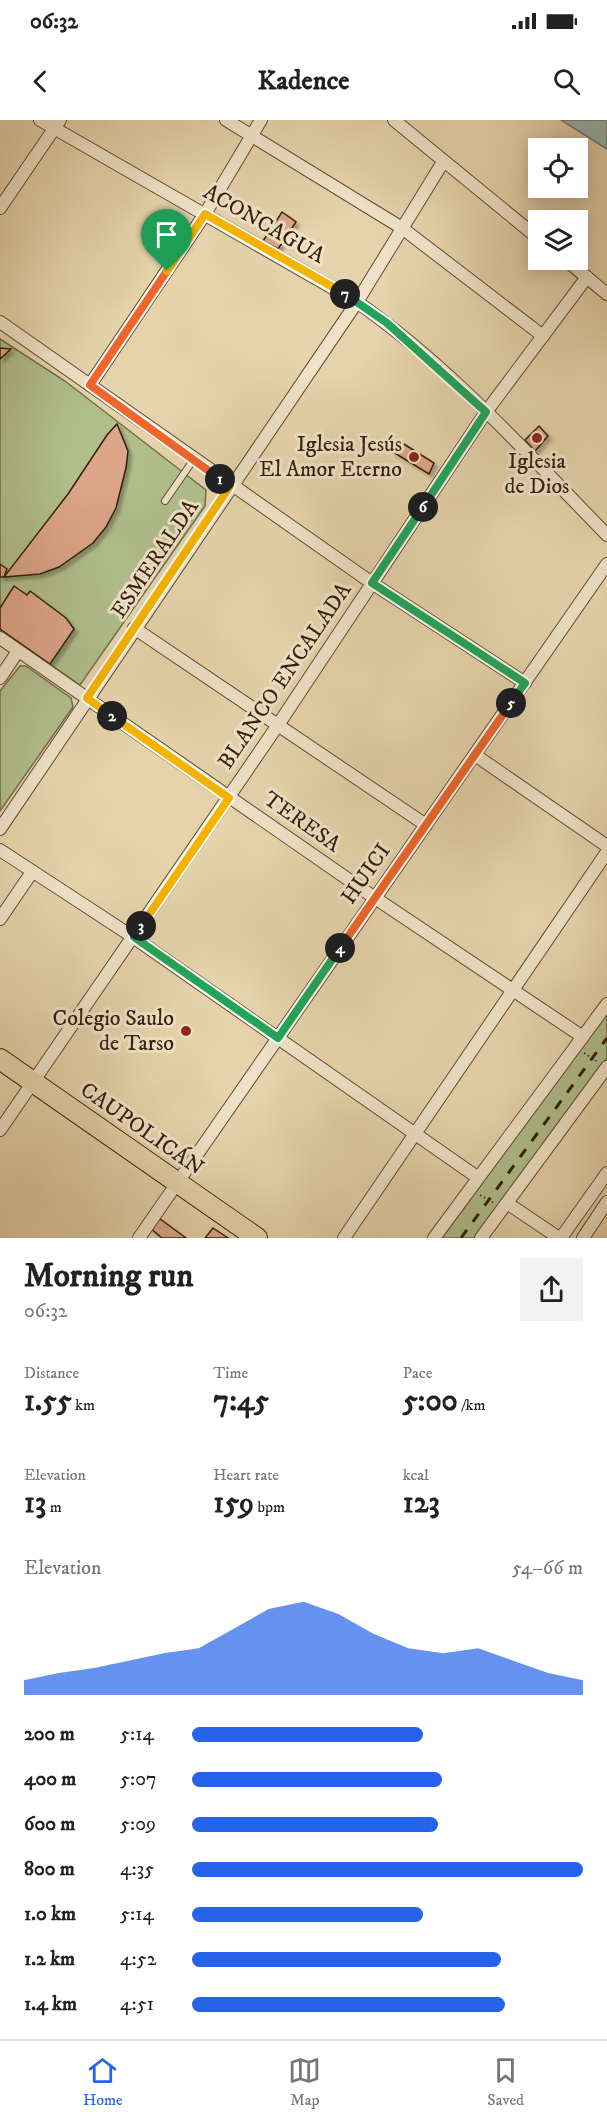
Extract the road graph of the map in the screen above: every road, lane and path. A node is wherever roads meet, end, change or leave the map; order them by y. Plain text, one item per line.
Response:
1 (40, 120) edge
2 (226, 120) edge
3 (261, 120) edge
4 (394, 120) edge
5 (57, 124) edge
6 (251, 135) junction
7 (443, 162) junction
8 (0, 208) edge
9 (205, 214) junction
10 (402, 228) junction
11 (528, 230) edge
12 (578, 270) edge
13 (587, 277) junction
14 (607, 294) edge
15 (357, 302) junction
16 (0, 322) edge
17 (543, 336) junction
18 (90, 385) junction
19 (486, 412) junction
20 (194, 459) junction
21 (230, 486) junction
22 (165, 501) dead end
23 (607, 535) edge
24 (607, 564) edge
25 (372, 583) junction
26 (134, 628) junction
27 (0, 638) edge
28 (18, 651) junction
29 (0, 678) edge
30 (525, 683) junction
31 (87, 698) junction
32 (278, 725) junction
33 (475, 755) junction
34 (229, 798) junction
35 (426, 825) junction
36 (0, 829) edge
37 (607, 846) edge
38 (0, 850) edge
39 (607, 852) edge
40 (32, 872) junction
41 (375, 898) junction
42 (0, 919) edge
43 (134, 937) junction
44 (513, 990) junction
45 (607, 1004) edge
46 (583, 1037) junction
47 (278, 1038) junction
48 (0, 1059) edge
49 (607, 1067) edge
50 (33, 1082) junction
51 (0, 1130) edge
52 (416, 1135) junction
53 (607, 1173) edge
54 (477, 1177) junction
55 (178, 1182) junction
56 (469, 1188) junction
57 (607, 1202) edge
58 (505, 1205) junction
59 (139, 1238) edge
60 (257, 1238) edge
61 (344, 1238) edge
62 (434, 1238) edge
63 (481, 1238) edge
64 (560, 1238) edge
65 (583, 1238) edge

1 - 5 street, ACONCAGUA
2 - 6 street
3 - 6 street
4 - 7 street
5 - 8 street
5 - 9 street, ACONCAGUA
6 - 9 street
6 - 10 street
7 - 10 street, ESMERALDA
7 - 11 street
9 - 15 street, ACONCAGUA
9 - 18 street
10 - 15 street, ESMERALDA
10 - 17 street
12 - 13 street
13 - 14 street
13 - 17 street, BLANCO ENCALADA
15 - 19 street, ACONCAGUA
15 - 21 street, ESMERALDA
16 - 18 street
17 - 19 street, BLANCO ENCALADA
18 - 20 street
19 - 23 street, ACONCAGUA
19 - 25 street, BLANCO ENCALADA
20 - 21 street
20 - 22 lane
21 - 25 street
21 - 26 street, ESMERALDA
24 - 30 street, HUICI
25 - 30 street
25 - 32 street, BLANCO ENCALADA
26 - 31 street, ESMERALDA
26 - 32 street
27 - 28 street, TERESA
28 - 29 street
28 - 31 street, TERESA
30 - 33 street, HUICI
31 - 34 street, TERESA
31 - 36 street, ESMERALDA
32 - 34 street, BLANCO ENCALADA
32 - 35 street
33 - 35 street, HUICI
33 - 37 street
34 - 41 street, TERESA
34 - 43 street, BLANCO ENCALADA
35 - 41 street, HUICI
38 - 40 street
39 - 44 street
40 - 42 street
40 - 43 street
41 - 44 street, TERESA
41 - 47 street, HUICI
43 - 47 street
43 - 50 street, BLANCO ENCALADA
44 - 46 street, TERESA
44 - 52 street
45 - 46 street
46 - 54 street
47 - 52 street
47 - 55 street, HUICI
48 - 50 main road, CAUPOLICÁN
49 - 58 street
50 - 51 street, BLANCO ENCALADA
50 - 55 main road, CAUPOLICÁN
52 - 54 street
52 - 61 street
53 - 64 street
54 - 56 street
55 - 59 street, HUICI
55 - 60 main road, CAUPOLICÁN
56 - 58 path
56 - 62 street
57 - 65 street
58 - 63 street
58 - 64 street

